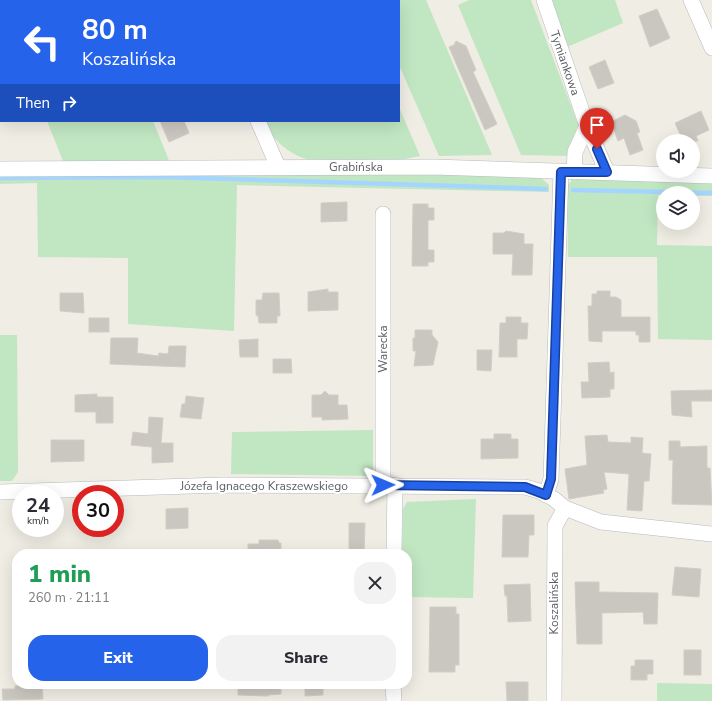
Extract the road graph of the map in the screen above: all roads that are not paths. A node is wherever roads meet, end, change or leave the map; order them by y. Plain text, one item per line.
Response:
1 (544, 0) edge
2 (692, 0) edge
3 (712, 48) edge
4 (258, 122) edge
5 (587, 126) junction
6 (278, 167) junction
7 (0, 169) edge
8 (568, 172) junction
9 (607, 172) junction
10 (712, 176) edge
11 (383, 214) dead end
12 (389, 485) junction
13 (0, 492) edge
14 (546, 495) junction
15 (565, 508) junction
16 (712, 534) edge
17 (394, 549) edge
18 (393, 689) edge
19 (394, 701) edge
20 (554, 701) edge

1 - 5 street, Tymiankowa
2 - 3 street
4 - 6 street
5 - 8 street
5 - 9 street, Tymiankowa
6 - 7 street, Grabińska
6 - 8 street, Grabińska
8 - 9 street, Grabińska
8 - 14 street
9 - 10 street, Grabińska
11 - 12 street, Warecka
12 - 13 street, Józefa Ignacego Kraszewskiego
12 - 14 street, Józefa Ignacego Kraszewskiego
12 - 17 street, Warecka
14 - 15 street, Józefa Ignacego Kraszewskiego
15 - 16 street, Józefa Ignacego Kraszewskiego
15 - 20 street, Koszalińska
18 - 19 street

